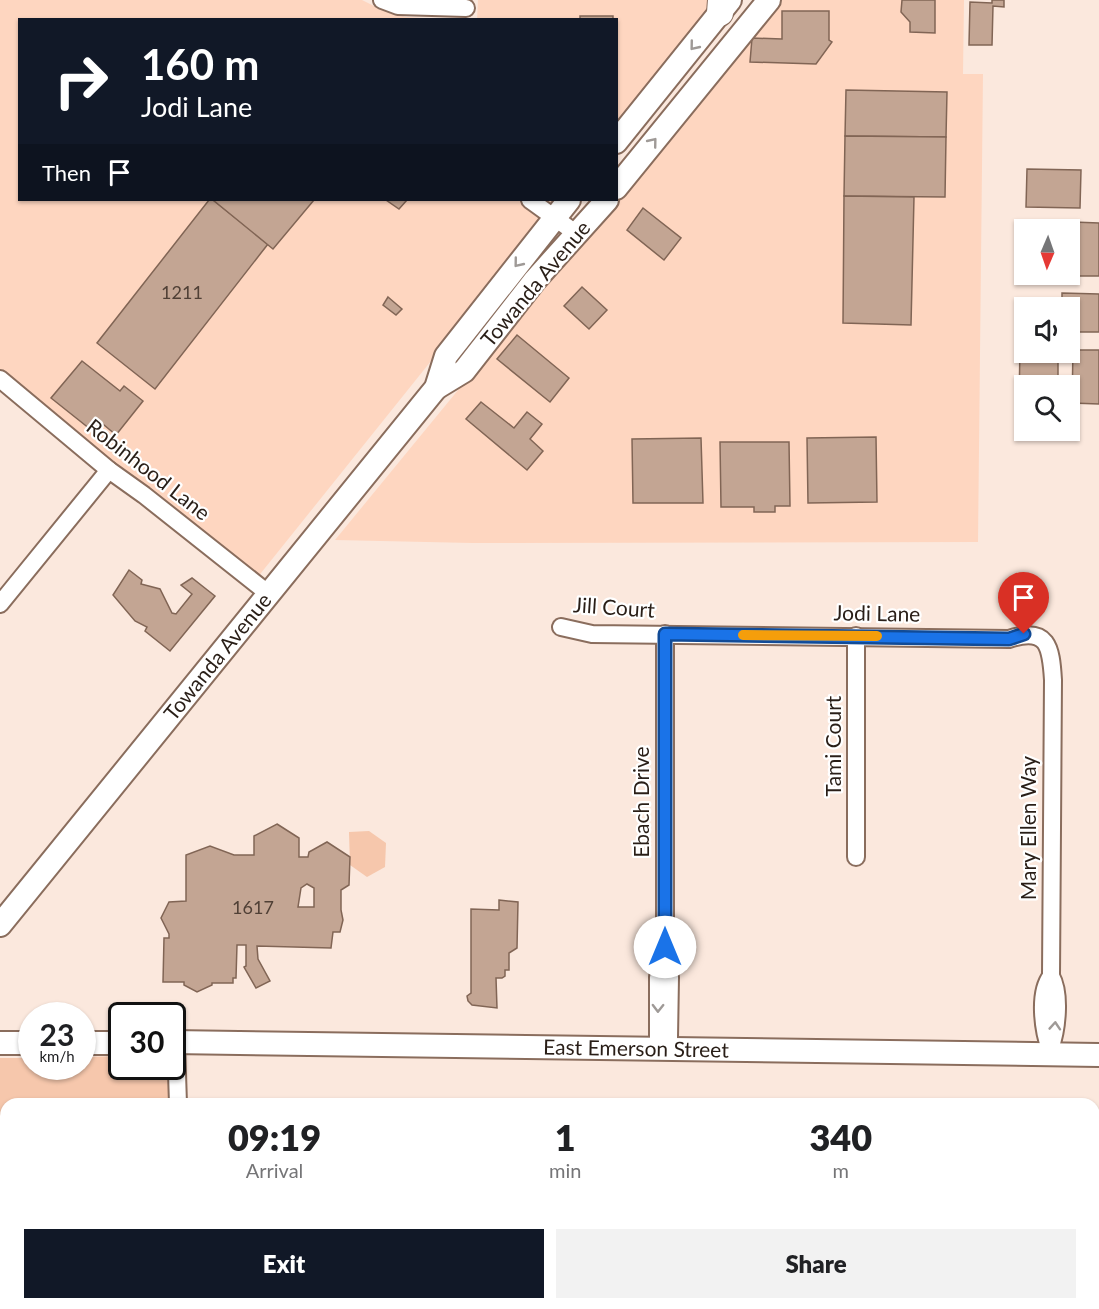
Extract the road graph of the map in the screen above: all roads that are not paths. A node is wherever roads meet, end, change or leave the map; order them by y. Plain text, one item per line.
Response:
1 (382, 0) edge
2 (769, 0) edge
3 (724, 4) edge
4 (466, 9) edge
5 (618, 139) edge
6 (618, 186) edge
7 (531, 201) edge
8 (568, 201) edge
9 (606, 201) edge
10 (555, 218) junction
11 (577, 234) junction
12 (0, 379) edge
13 (436, 388) junction
14 (109, 470) junction
15 (269, 594) junction
16 (0, 604) edge
17 (561, 627) dead end
18 (665, 634) junction
19 (856, 636) junction
20 (1053, 680) joint
21 (856, 857) dead end
22 (0, 925) edge
23 (0, 1036) edge
24 (186, 1042) edge
25 (18, 1043) edge
26 (663, 1047) junction
27 (1050, 1052) junction
28 (1099, 1055) edge
29 (176, 1080) edge
30 (178, 1098) edge

1 - 4 street
6 -> 2 main road
3 -> 5 main road
7 - 10 street
8 - 10 main road, Towanda Avenue
9 - 11 main road, Towanda Avenue
10 - 11 street
10 -> 13 main road, Towanda Avenue
11 - 13 main road, Towanda Avenue
12 - 14 street, Robinhood Lane
13 - 15 main road, Towanda Avenue
14 - 15 street, Robinhood Lane
14 - 16 street
15 - 22 main road, Towanda Avenue
17 - 18 street, Jill Court
18 - 19 street, Jodi Lane
18 - 26 street, Ebach Drive
19 - 20 street, Jodi Lane
19 - 21 street, Tami Court
20 - 27 street, Mary Ellen Way
23 - 25 main road
24 - 26 main road, East Emerson Street
26 - 27 main road, East Emerson Street
27 - 28 main road, East Emerson Street
29 - 30 street

